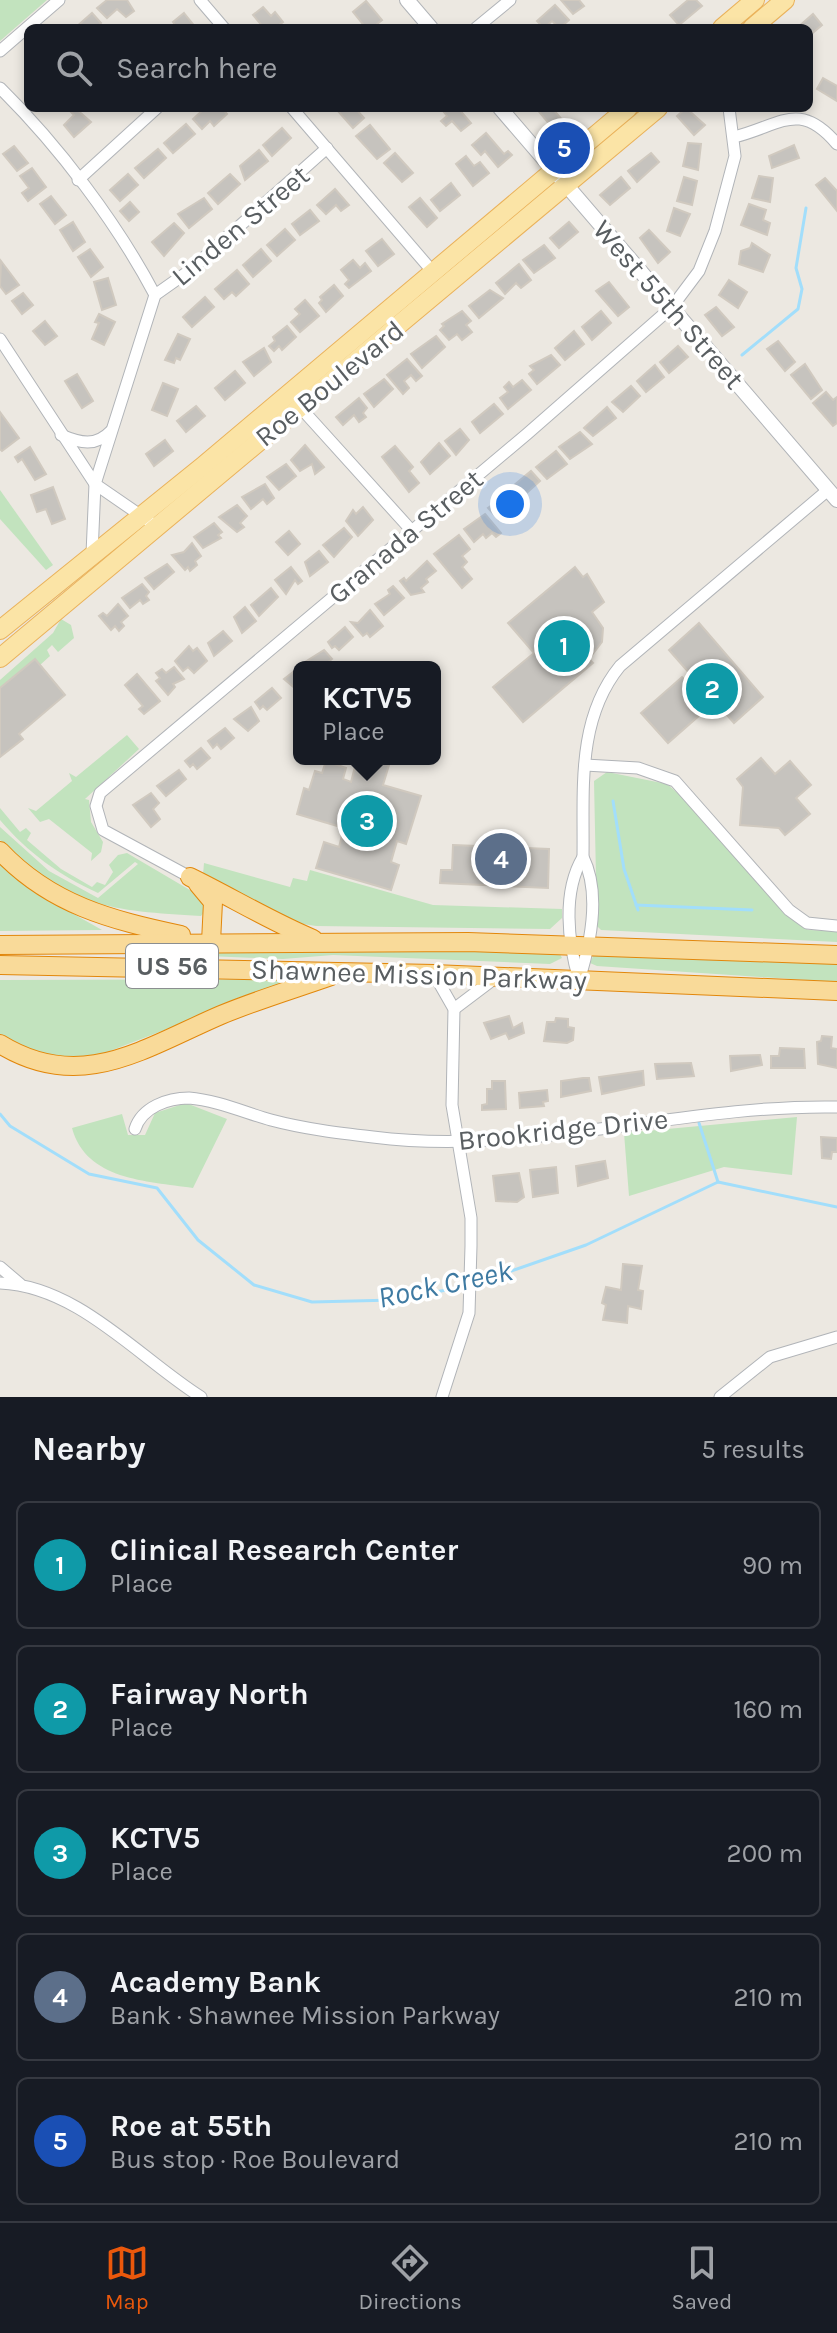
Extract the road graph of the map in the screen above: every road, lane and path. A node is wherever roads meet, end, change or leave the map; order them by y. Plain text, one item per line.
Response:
1 (59, 0) edge
2 (200, 0) edge
3 (407, 0) edge
4 (510, 0) edge
5 (755, 0) edge
6 (785, 0) edge
7 (31, 24) edge
8 (221, 24) edge
9 (428, 24) edge
10 (481, 24) edge
11 (727, 24) edge
12 (757, 24) edge
13 (24, 30) edge
14 (0, 51) edge
15 (0, 88) edge
16 (153, 112) edge
17 (296, 112) edge
18 (503, 112) edge
19 (624, 112) edge
20 (652, 112) edge
21 (730, 112) edge
22 (734, 137) junction
23 (837, 144) edge
24 (327, 148) junction
25 (560, 178) junction
26 (78, 180) junction
27 (433, 272) junction
28 (155, 295) junction
29 (672, 307) junction
30 (0, 339) edge
31 (299, 406) junction
32 (114, 427) junction
33 (61, 435) junction
34 (95, 484) junction
35 (832, 495) edge
36 (148, 520) junction
37 (412, 531) junction
38 (92, 554) junction
39 (0, 630) edge
40 (0, 658) edge
41 (585, 765) junction
42 (0, 851) edge
43 (583, 857) junction
44 (190, 877) junction
45 (837, 926) edge
46 (211, 942) junction
47 (319, 942) junction
48 (0, 945) edge
49 (569, 945) junction
50 (590, 945) junction
51 (837, 955) edge
52 (0, 965) edge
53 (343, 971) junction
54 (434, 974) junction
55 (496, 978) junction
56 (579, 980) junction
57 (837, 991) edge
58 (454, 1009) junction
59 (0, 1044) edge
60 (837, 1107) edge
61 (135, 1129) dead end
62 (457, 1142) junction
63 (0, 1267) edge
64 (0, 1283) edge
65 (21, 1284) junction
66 (837, 1337) edge
67 (201, 1397) edge
68 (442, 1397) edge
69 (720, 1397) edge

1 - 7 street
2 - 8 street
3 - 9 street
4 - 10 street
5 - 11 main road
6 - 12 main road
13 - 14 street
15 - 26 street
16 - 26 street
17 - 24 street
18 - 25 street, West 55th Street
19 - 25 main road, Roe Boulevard
20 - 25 main road, Roe Boulevard
21 - 22 street, Granada Street
22 - 23 street
22 - 29 street, Granada Street
24 - 27 street
24 - 28 street, Linden Street
25 - 27 main road, Roe Boulevard
25 - 29 street, West 55th Street
25 - 31 main road, Roe Boulevard
26 - 28 street
27 - 36 main road, Roe Boulevard
28 - 32 street, Linden Street
29 - 35 street, West 55th Street
29 - 37 street, Granada Street
30 - 33 street
31 - 36 main road, Roe Boulevard
31 - 37 street
32 - 33 street
32 - 34 street, Linden Street
33 - 34 street
34 - 36 street
34 - 38 street, Linden Street
35 - 41 street
36 - 38 main road, Roe Boulevard
36 - 40 main road, Roe Boulevard
37 - 44 street, Granada Street
38 - 39 main road, Roe Boulevard
41 - 43 street
41 - 45 street
42 - 46 highway
43 - 49 street
43 - 50 street
44 - 46 highway
44 - 47 highway
46 - 47 highway, Shawnee Mission Parkway / US 56
46 - 48 highway, Shawnee Mission Parkway / US 56
47 - 49 highway, Shawnee Mission Parkway / US 56
49 - 50 highway, Shawnee Mission Parkway / US 56
49 - 56 street
50 - 51 highway, Shawnee Mission Parkway / US 56
50 - 56 street
52 - 53 highway, Shawnee Mission Parkway / US 56
53 - 54 highway, Shawnee Mission Parkway / US 56
53 - 59 highway
54 - 55 highway, Shawnee Mission Parkway / US 56
54 - 58 street
55 - 56 highway, Shawnee Mission Parkway / US 56
55 - 58 street
56 - 57 highway, Shawnee Mission Parkway / US 56
58 - 62 street
60 - 62 street, Brookridge Drive
61 - 62 street, Brookridge Drive
62 - 68 street
63 - 65 street
64 - 65 street
65 - 67 street
66 - 69 street

